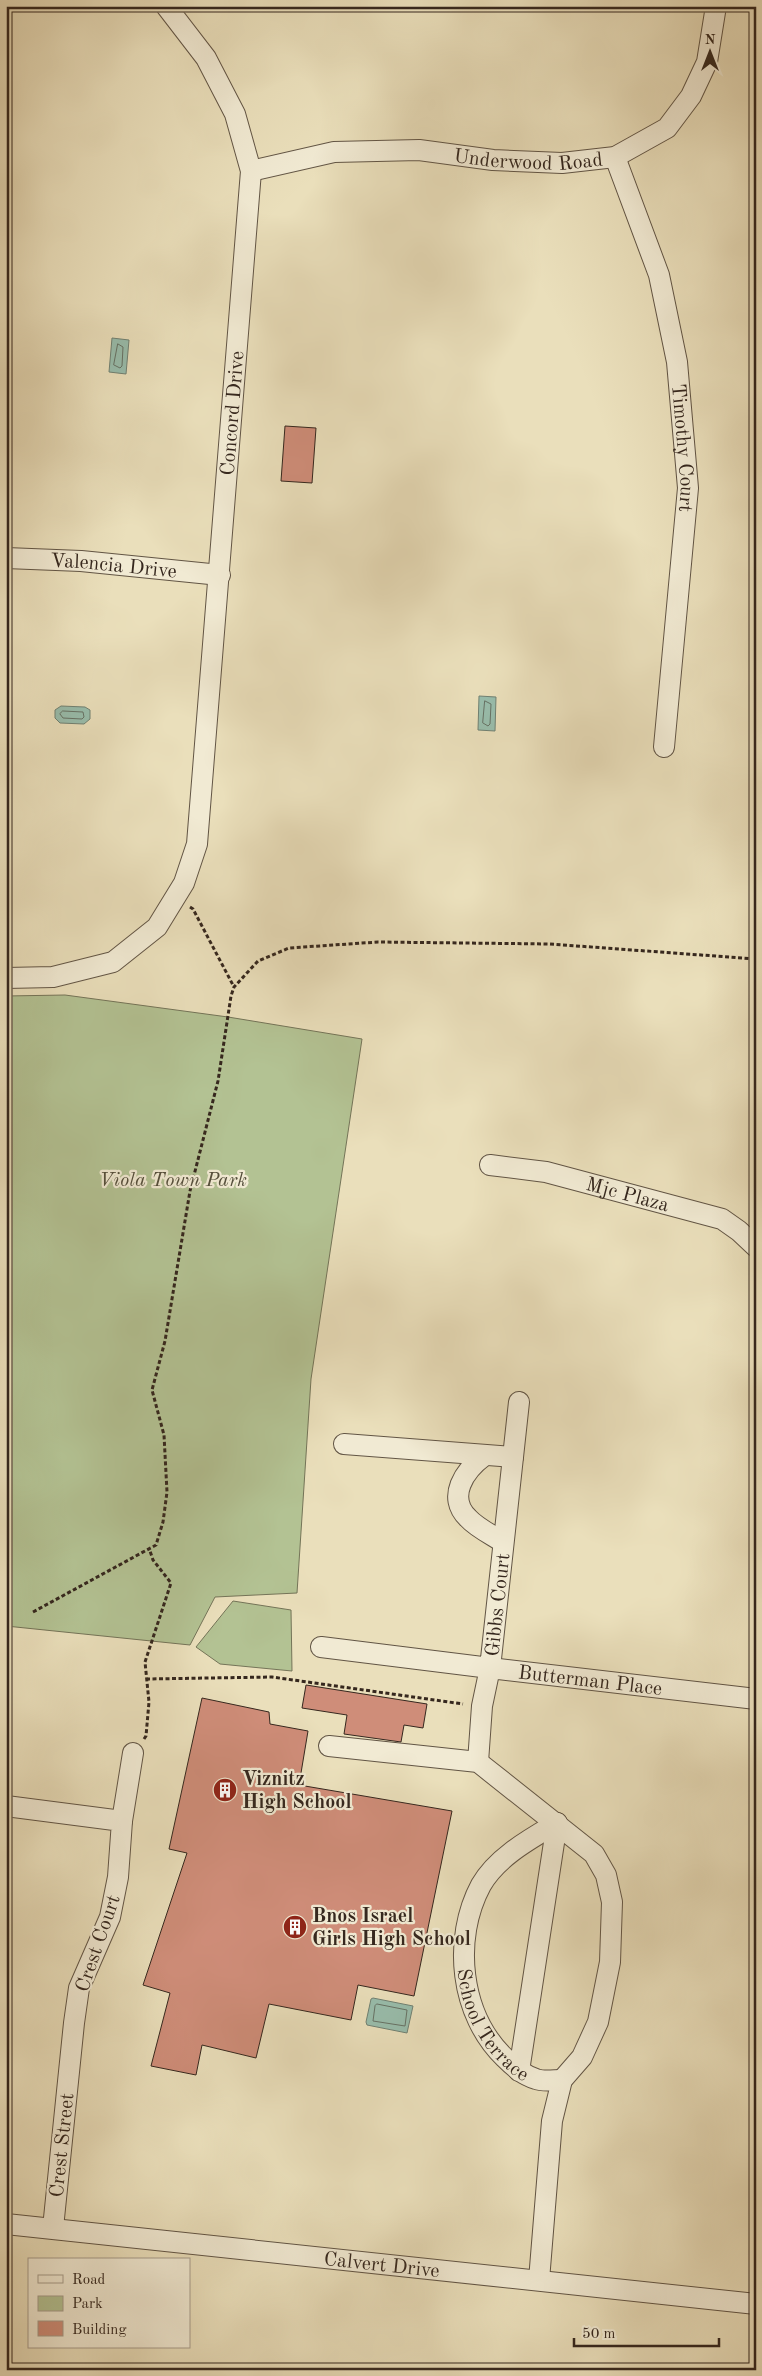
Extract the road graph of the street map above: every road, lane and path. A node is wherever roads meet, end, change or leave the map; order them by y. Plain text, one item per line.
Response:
1 (166, 6) edge
2 (716, 6) edge
3 (615, 157) junction
4 (251, 171) junction
5 (6, 558) edge
6 (220, 575) junction
7 (664, 747) dead end
8 (175, 897) junction
9 (756, 959) edge
10 (6, 978) edge
11 (234, 987) junction
12 (490, 1165) dead end
13 (756, 1247) edge
14 (519, 1402) dead end
15 (344, 1444) dead end
16 (484, 1456) junction
17 (513, 1457) junction
18 (504, 1542) junction
19 (149, 1548) junction
20 (33, 1612) dead end
21 (321, 1647) dead end
22 (490, 1668) junction
23 (146, 1679) junction
24 (756, 1699) edge
25 (482, 1706) junction
26 (329, 1746) dead end
27 (133, 1753) joint
28 (478, 1762) junction
29 (6, 1806) edge
30 (122, 1821) junction
31 (557, 1823) junction
32 (70, 2062) joint
33 (519, 2071) junction
34 (562, 2080) junction
35 (6, 2224) edge
36 (52, 2228) junction
37 (539, 2280) junction
38 (756, 2304) edge

1 - 4 street, Concord Drive
2 - 3 street, Underwood Road
3 - 4 street, Underwood Road
3 - 7 street, Timothy Court
4 - 6 street, Concord Drive
5 - 6 street, Valencia Drive
6 - 8 street, Concord Drive
8 - 10 street, Concord Drive
8 - 11 path
9 - 11 path
11 - 19 path
12 - 13 street, Mjc Plaza
14 - 17 street, Gibbs Court
15 - 16 street
16 - 17 street
16 - 18 street
17 - 18 street, Gibbs Court
18 - 22 street, Gibbs Court
19 - 20 path
19 - 23 path
21 - 22 street, Gibbs Court
22 - 24 street, Butterman Place
22 - 25 street, Butterman Place
23 - 25 path
23 - 27 path
25 - 28 street, Butterman Place
26 - 28 street
27 - 30 street
28 - 31 street, School Terrace
29 - 30 street
30 - 32 street, Crest Court
31 - 33 street
31 - 33 street, School Terrace
31 - 34 street, School Terrace
32 - 36 street, Crest Street
33 - 34 street, School Terrace
34 - 37 street, School Terrace
35 - 36 street, Calvert Drive
36 - 37 street, Calvert Drive
37 - 38 street, Calvert Drive

